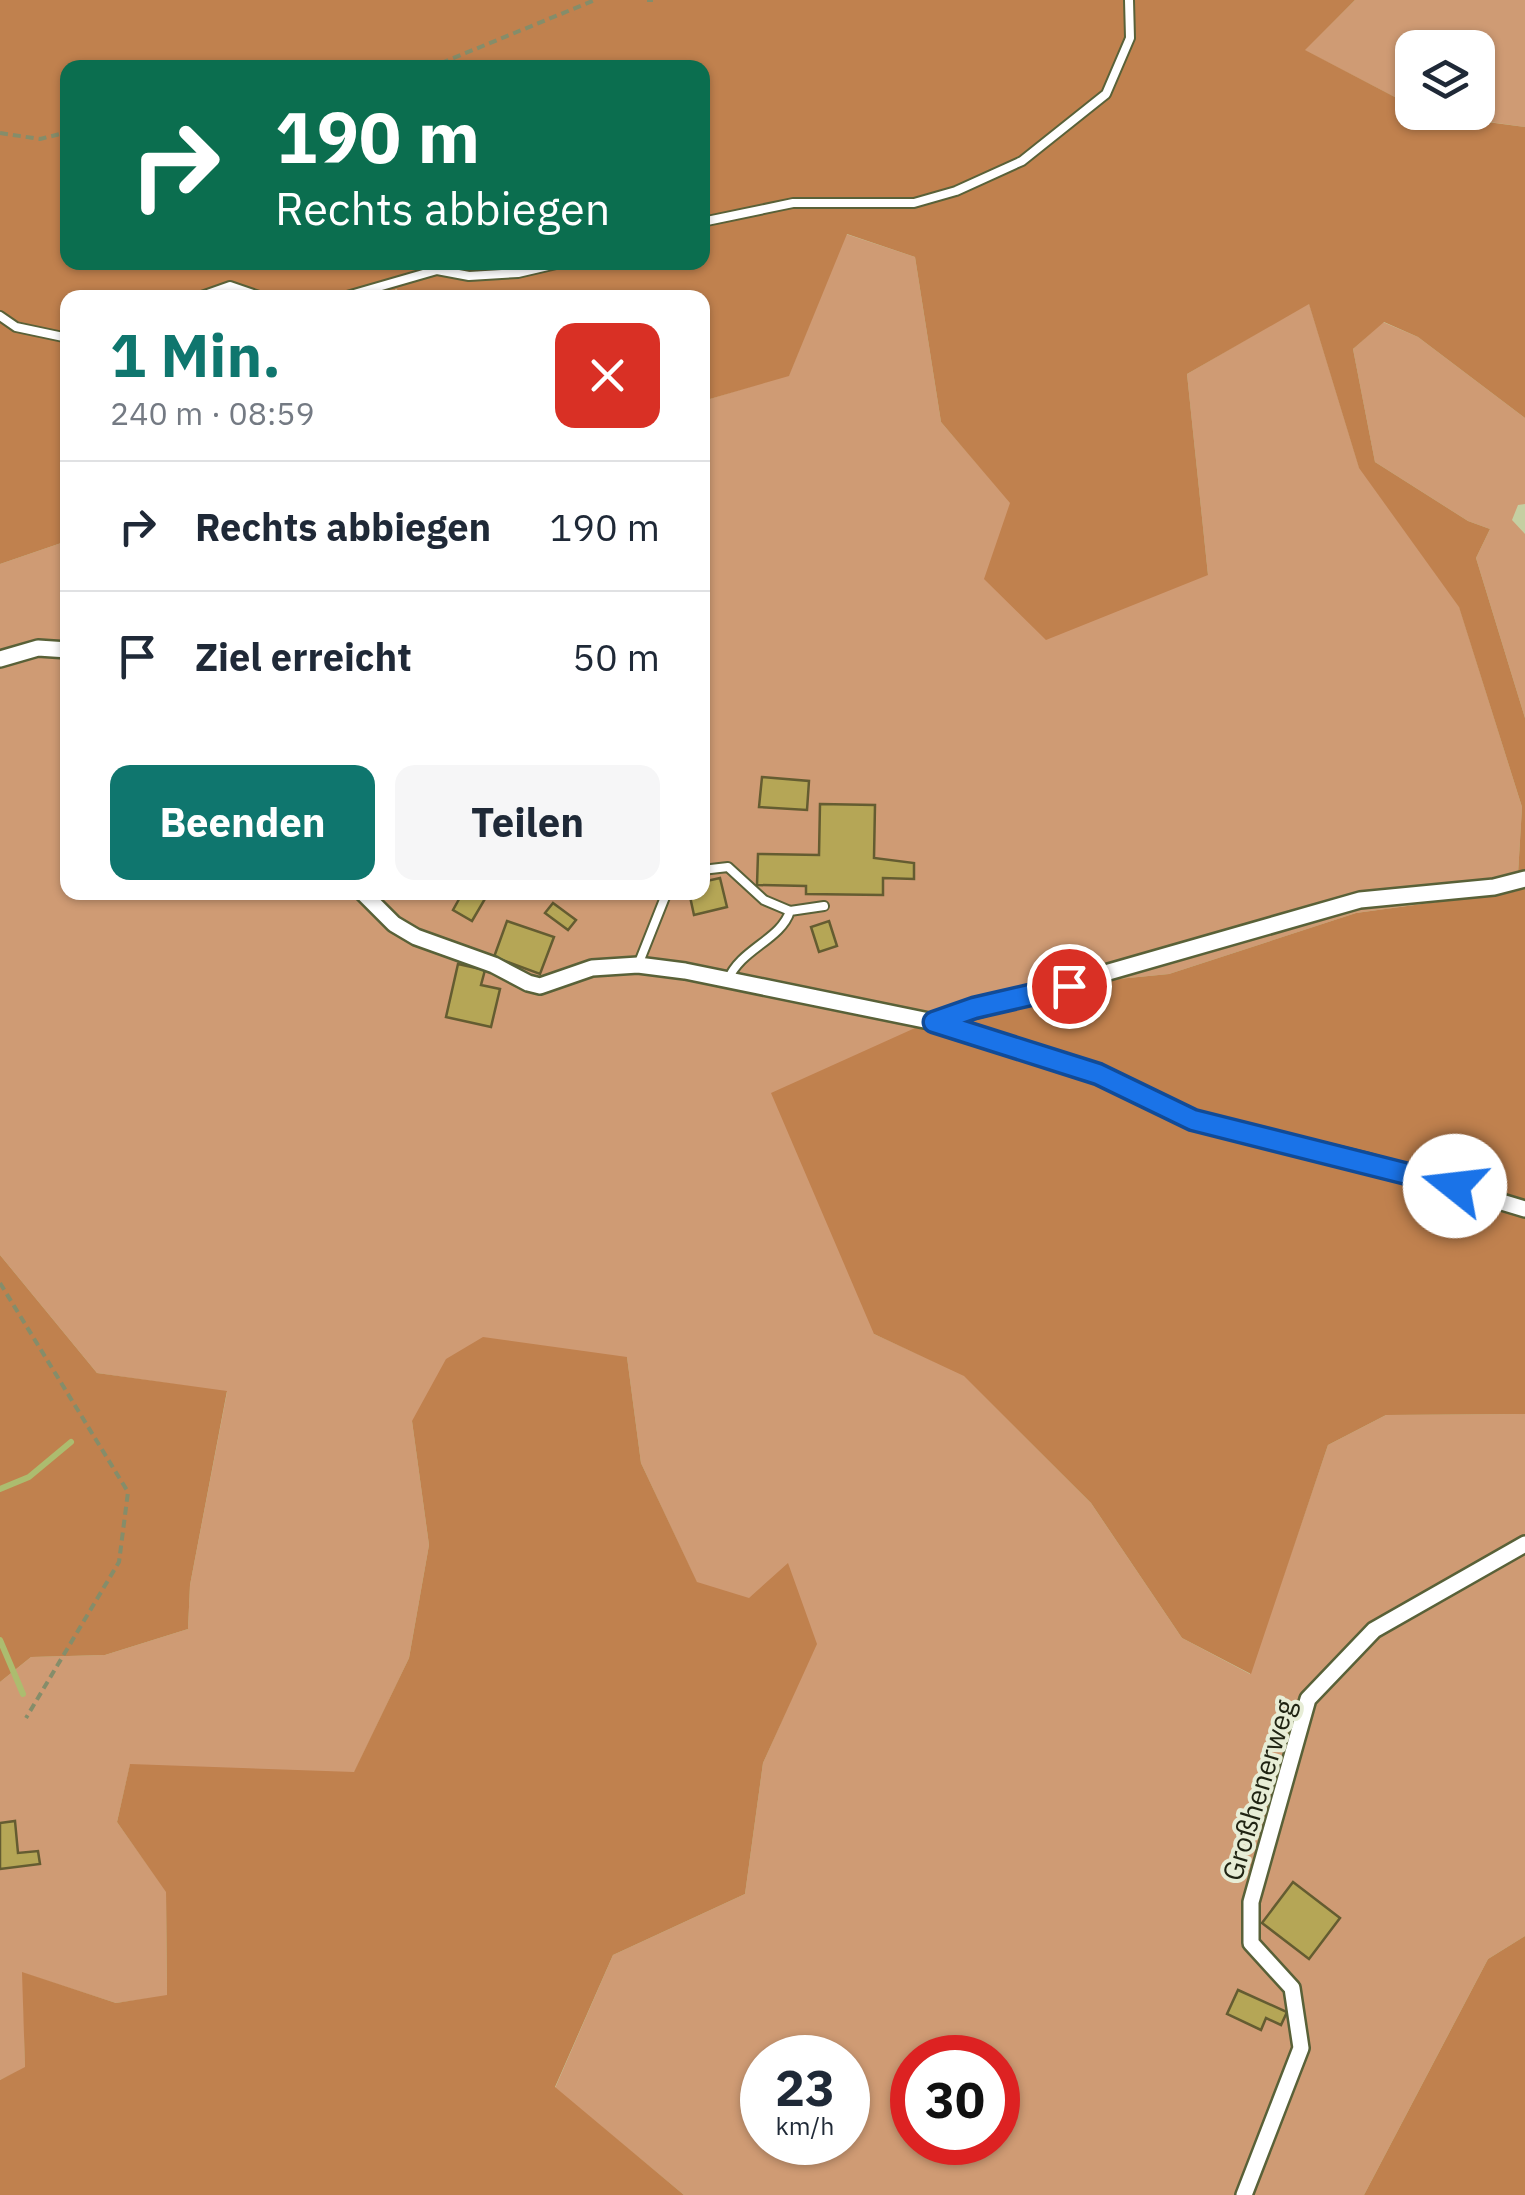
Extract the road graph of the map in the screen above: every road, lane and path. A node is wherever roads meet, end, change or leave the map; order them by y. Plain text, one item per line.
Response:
1 (594, 0) edge
2 (1129, 0) edge
3 (448, 60) edge
4 (0, 134) edge
5 (60, 134) edge
6 (710, 220) edge
7 (437, 270) edge
8 (437, 270) edge
9 (531, 270) edge
10 (368, 290) edge
11 (0, 316) edge
12 (60, 336) edge
13 (60, 649) edge
14 (0, 658) edge
15 (710, 869) edge
16 (1525, 879) edge
17 (370, 900) edge
18 (664, 900) edge
19 (824, 906) dead end
20 (790, 911) junction
21 (638, 965) junction
22 (728, 980) junction
23 (934, 1022) junction
24 (1525, 1209) edge
25 (0, 1283) edge
26 (1525, 1544) edge
27 (26, 1718) dead end
28 (1244, 2195) edge

1 - 3 path
2 - 6 lane
4 - 5 path
7 - 9 lane
8 - 10 lane
11 - 12 lane
13 - 14 street
15 - 20 lane
16 - 23 street
17 - 21 street
18 - 21 lane
19 - 20 lane
20 - 22 lane
21 - 22 street
22 - 23 street
23 - 24 street
25 - 27 path
26 - 28 street, Großhenerweg

